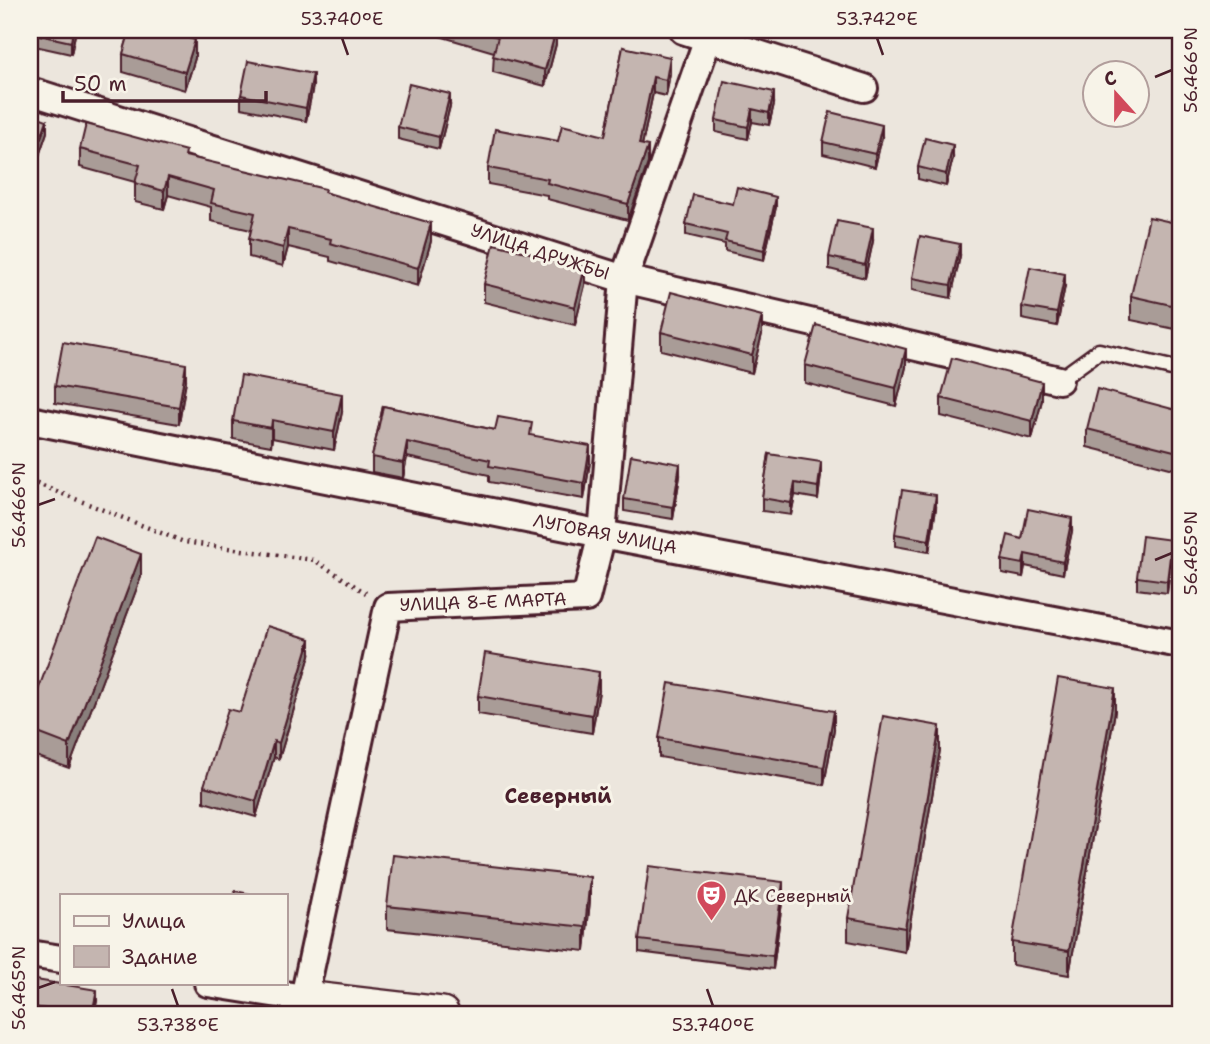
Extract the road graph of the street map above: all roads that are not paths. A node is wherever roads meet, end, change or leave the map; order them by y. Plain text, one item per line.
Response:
1 (683, 30) edge
2 (708, 38) junction
3 (864, 88) dead end
4 (30, 91) edge
5 (624, 279) junction
6 (1180, 370) edge
7 (1059, 380) joint
8 (30, 420) edge
9 (602, 534) junction
10 (1180, 644) edge
11 (30, 954) edge
12 (60, 959) edge
13 (212, 984) edge
14 (301, 1006) edge
15 (442, 1014) edge

1 - 2 street
2 - 3 street
2 - 5 street, УЛИЦА 8-Е МАРТА
4 - 5 street, УЛИЦА ДРУЖБЫ
5 - 7 street, УЛИЦА ДРУЖБЫ
5 - 9 street, УЛИЦА 8-Е МАРТА
6 - 7 lane
8 - 9 street, ЛУГОВАЯ УЛИЦА
9 - 10 street, ЛУГОВАЯ УЛИЦА
9 - 14 street, УЛИЦА 8-Е МАРТА
11 - 12 street
13 - 14 street
14 - 15 street

